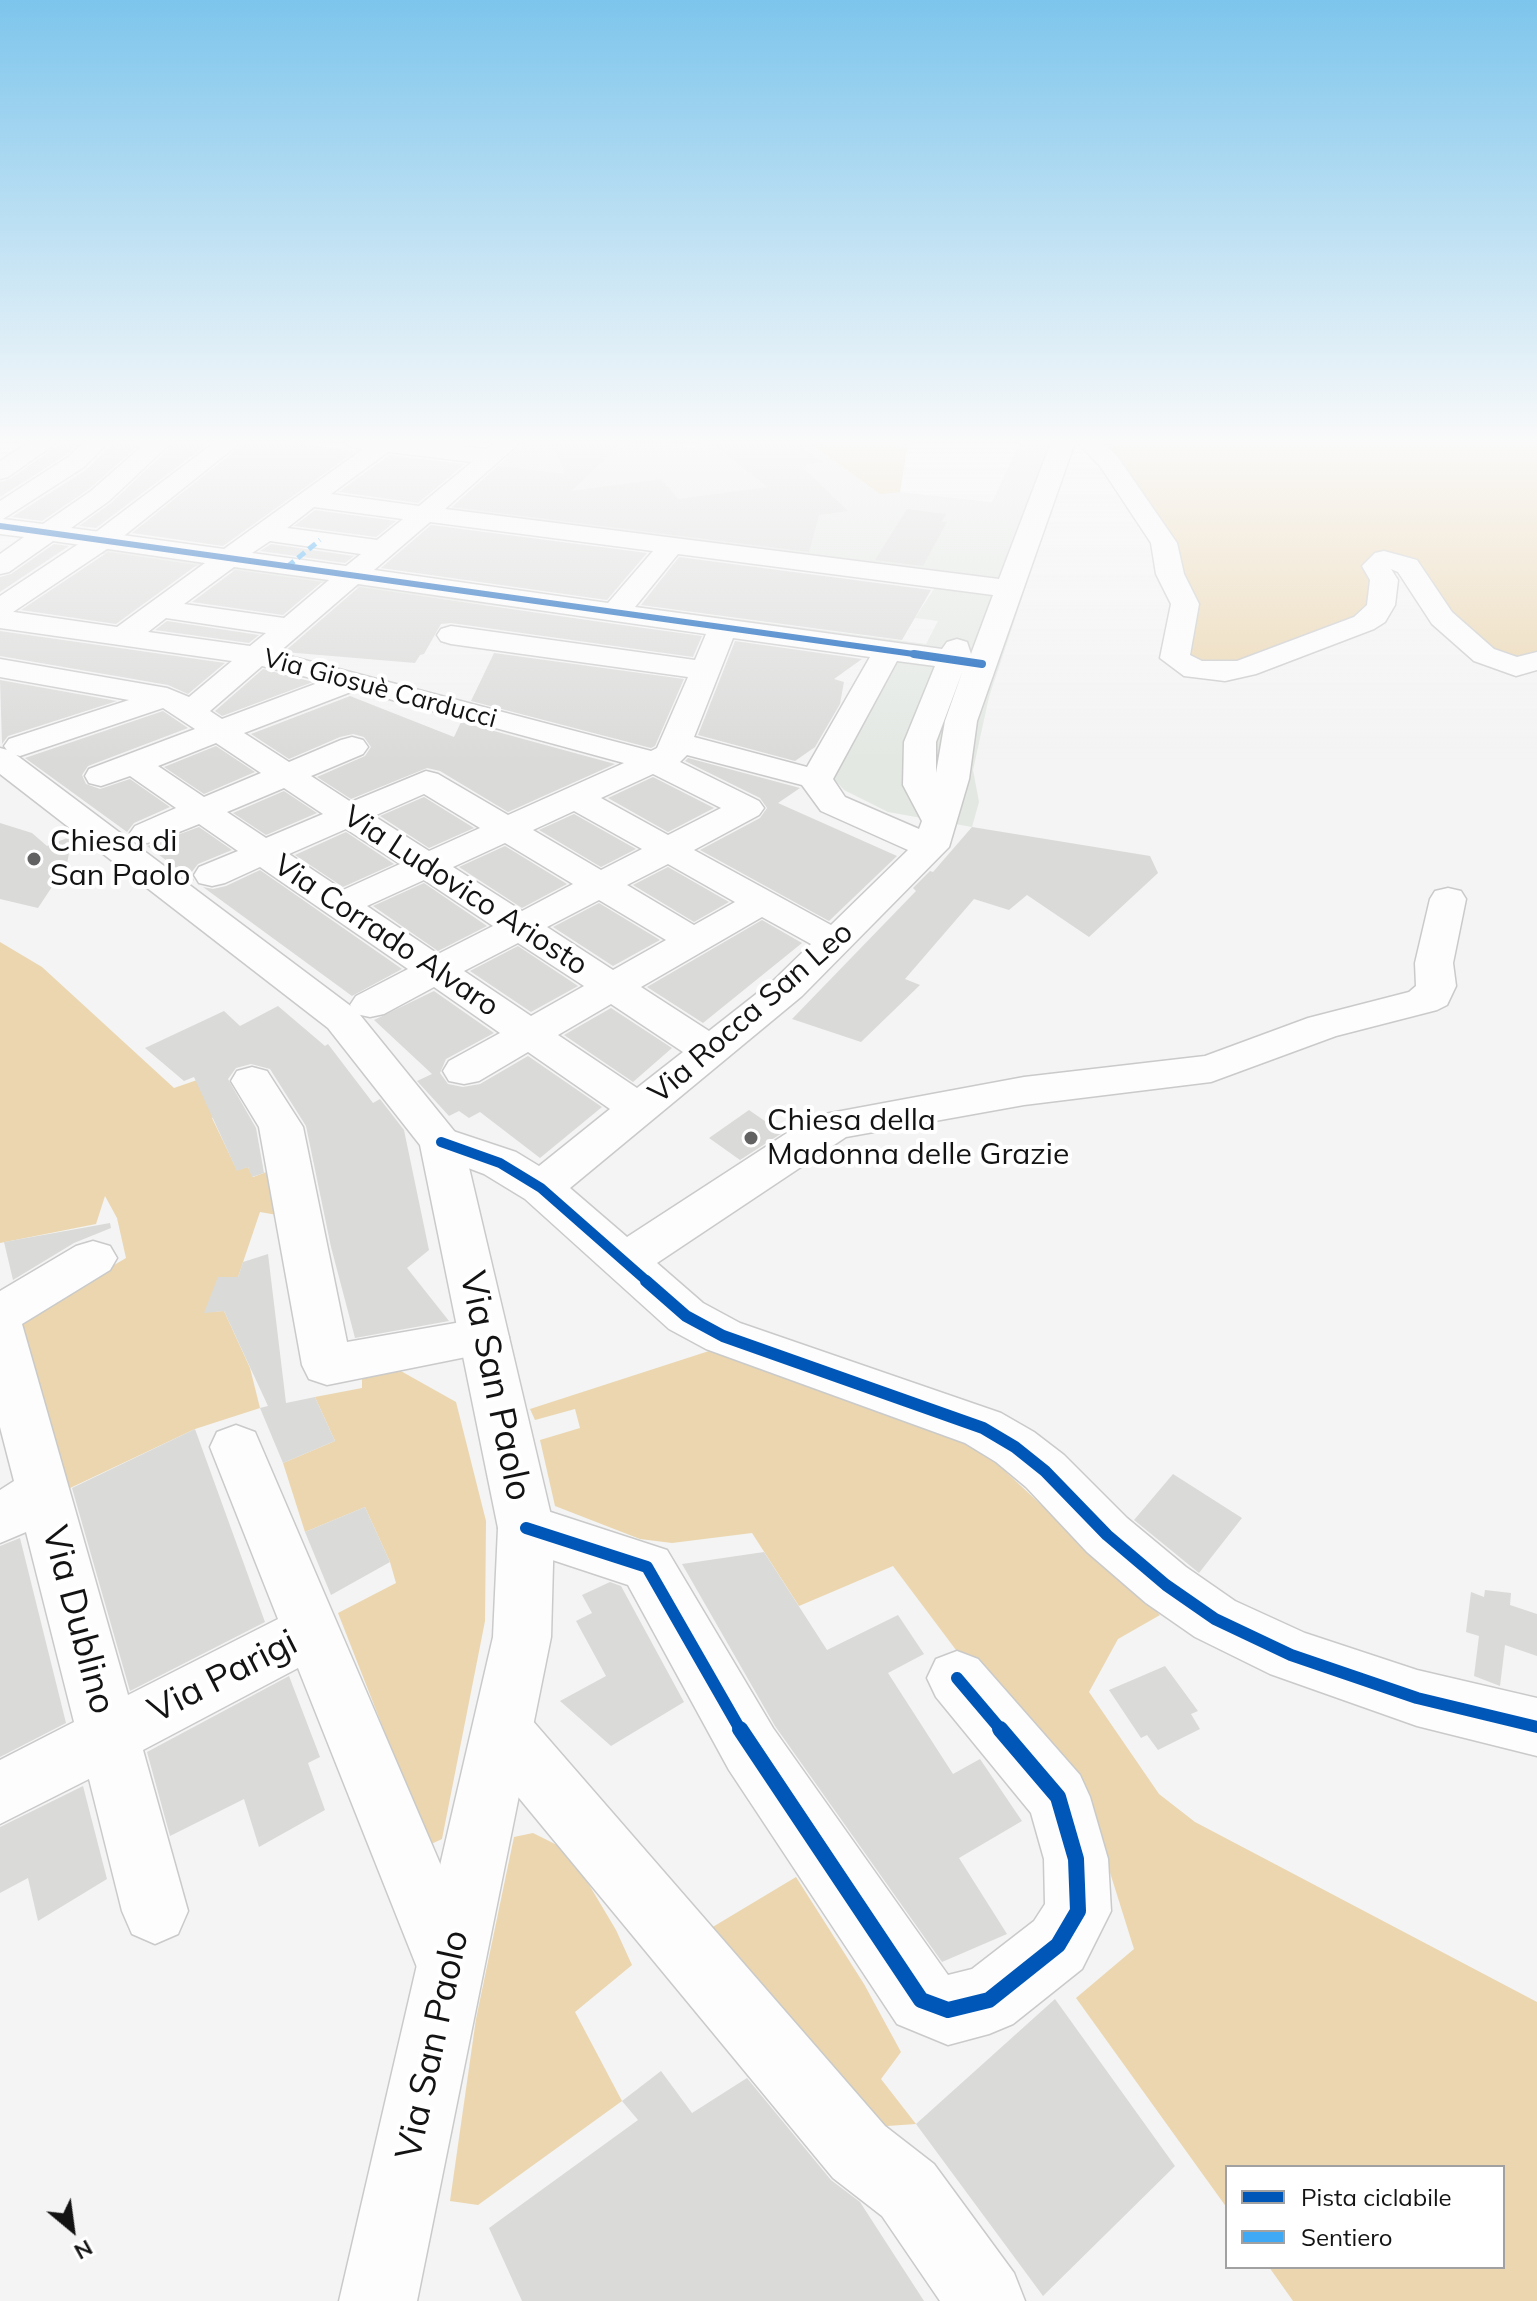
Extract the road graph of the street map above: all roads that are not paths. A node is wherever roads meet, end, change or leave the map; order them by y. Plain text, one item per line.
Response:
1 (31, 546) edge
2 (93, 546) edge
3 (139, 546) edge
4 (244, 546) edge
5 (312, 546) edge
6 (364, 546) edge
7 (385, 546) edge
8 (671, 546) edge
9 (673, 546) edge
10 (1000, 546) edge
11 (1010, 546) edge
12 (1165, 546) edge
13 (382, 549) junction
14 (227, 559) junction
15 (0, 566) edge
16 (287, 567) junction
17 (350, 576) junction
18 (188, 588) junction
19 (488, 596) junction
20 (250, 597) junction
21 (982, 602) junction
22 (315, 606) junction
23 (0, 608) edge
24 (160, 609) junction
25 (615, 613) junction
26 (224, 618) junction
27 (0, 619) edge
28 (290, 628) junction
29 (723, 628) junction
30 (122, 637) junction
31 (187, 646) junction
32 (888, 651) junction
33 (256, 656) junction
34 (952, 660) junction
35 (1537, 661) edge
36 (982, 664) junction
37 (0, 668) edge
38 (441, 669) junction
39 (705, 670) junction
40 (354, 680) junction
41 (60, 705) junction
42 (191, 714) junction
43 (9, 729) edge
44 (352, 747) dead end
45 (664, 752) junction
46 (116, 771) junction
47 (284, 775) junction
48 (816, 779) junction
49 (574, 797) junction
50 (201, 810) junction
51 (347, 816) junction
52 (506, 829) junction
53 (147, 833) dead end
54 (934, 833) junction
55 (668, 849) junction
56 (263, 853) junction
57 (425, 866) junction
58 (212, 875) dead end
59 (600, 885) junction
60 (1448, 899) dead end
61 (762, 902) junction
62 (340, 905) junction
63 (520, 927) junction
64 (694, 941) junction
65 (836, 943) junction
66 (436, 970) junction
67 (612, 987) junction
68 (370, 1005) dead end
69 (529, 1034) junction
70 (711, 1051) junction
71 (464, 1071) dead end
72 (252, 1081) dead end
73 (639, 1109) junction
74 (441, 1142) junction
75 (541, 1188) junction
76 (93, 1258) dead end
77 (622, 1259) junction
78 (0, 1314) edge
79 (0, 1329) edge
80 (484, 1337) junction
81 (236, 1447) dead end
82 (21, 1505) edge
83 (526, 1528) junction
84 (312, 1631) junction
85 (957, 1678) dead end
86 (1537, 1727) edge
87 (503, 1732) junction
88 (109, 1737) junction
89 (0, 1793) edge
90 (155, 1911) dead end
91 (450, 1966) junction
92 (378, 2301) edge
93 (986, 2301) edge

1 - 15 street
2 - 23 street
3 - 14 street
4 - 14 street
5 - 16 street
6 - 13 street
7 - 13 street
8 - 25 street
9 - 21 street
10 - 21 street, Via Rocca San Leo
11 - 21 street, Via Rocca San Leo
12 - 35 street
13 - 17 street
14 - 16 street
14 - 18 street
16 - 17 street
17 - 19 street
17 - 22 street
18 - 20 street
18 - 24 street
19 - 25 street
19 - 38 street
20 - 22 street
20 - 26 street
21 - 34 street, Via Rocca San Leo
21 - 36 street, Via Rocca San Leo
22 - 28 street
24 - 26 street
24 - 30 street
25 - 29 street
26 - 28 street
26 - 31 street
27 - 30 street, Via Giosuè Carducci
28 - 33 street
29 - 32 street
29 - 39 street
30 - 31 street, Via Giosuè Carducci
31 - 33 street, Via Giosuè Carducci
32 - 34 street
32 - 48 street
33 - 40 street, Via Giosuè Carducci
33 - 42 street
34 - 36 street
34 - 54 street, Via Rocca San Leo
36 - 54 street, Via Rocca San Leo
37 - 41 street
38 - 39 street
38 - 40 street, Via Giosuè Carducci
38 - 45 street, Via Giosuè Carducci
39 - 45 street
40 - 42 street
41 - 42 street
41 - 42 street
41 - 43 street
41 - 43 street
41 - 46 street, Via Corrado Alvaro
42 - 46 street
42 - 47 street, Via Ludovico Ariosto
43 - 74 street, Via San Paolo
44 - 47 street
45 - 48 street
45 - 49 street
45 - 55 street, Via Giosuè Carducci
46 - 50 street, Via Corrado Alvaro
47 - 50 street
47 - 51 street, Via Ludovico Ariosto
48 - 54 street
49 - 52 street
49 - 55 street
50 - 53 street
50 - 56 street, Via Corrado Alvaro
51 - 52 street
51 - 56 street
51 - 57 street, Via Ludovico Ariosto
52 - 57 street
52 - 59 street
54 - 65 street, Via Rocca San Leo
55 - 59 street
55 - 61 street
56 - 58 street
56 - 62 street, Via Corrado Alvaro
57 - 62 street
57 - 63 street, Via Ludovico Ariosto
59 - 63 street
59 - 64 street
60 - 77 street
61 - 64 street
61 - 65 street
62 - 66 street, Via Corrado Alvaro
63 - 66 street
63 - 67 street, Via Ludovico Ariosto
64 - 67 street
65 - 70 street, Via Rocca San Leo
66 - 68 street
66 - 69 street, Via Corrado Alvaro
67 - 69 street
67 - 70 street, Via Ludovico Ariosto
69 - 71 street
69 - 73 street, Via Corrado Alvaro
70 - 73 street, Via Rocca San Leo
72 - 80 street
73 - 75 street, Via Rocca San Leo
74 - 75 street
74 - 80 street, Via San Paolo
75 - 77 street
76 - 78 street
77 - 86 street
79 - 82 street, Via Dublino
80 - 83 street, Via San Paolo
81 - 84 street, Via Parigi
82 - 88 street, Via Dublino
83 - 85 street
83 - 87 street, Via San Paolo
84 - 88 street, Via Parigi
84 - 91 street
87 - 91 street, Via San Paolo
87 - 93 street
88 - 89 street, Via Parigi
88 - 90 street, Via Dublino
91 - 92 street, Via San Paolo

